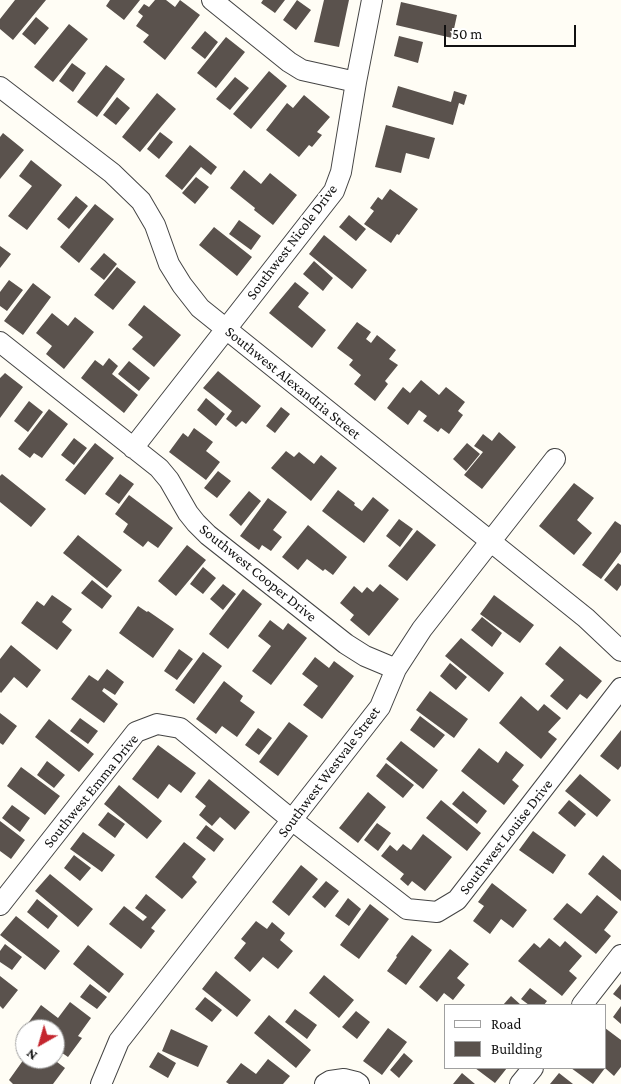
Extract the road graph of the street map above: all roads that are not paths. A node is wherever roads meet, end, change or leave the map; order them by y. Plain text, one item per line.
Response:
1 (212, 0) edge
2 (372, 0) edge
3 (356, 82) junction
4 (0, 87) edge
5 (226, 330) junction
6 (0, 342) edge
7 (133, 448) junction
8 (555, 459) dead end
9 (492, 542) junction
10 (621, 651) edge
11 (396, 669) junction
12 (621, 688) edge
13 (292, 820) junction
14 (0, 905) edge
15 (621, 955) edge
16 (583, 1004) edge
17 (531, 1069) edge
18 (101, 1084) edge
19 (325, 1084) edge
20 (359, 1084) edge
21 (520, 1084) edge

1 - 3 street
2 - 3 street, Southwest Nicole Drive
3 - 5 street, Southwest Nicole Drive
4 - 5 street, Southwest Alexandria Street
5 - 7 street, Southwest Nicole Drive
5 - 9 street, Southwest Alexandria Street
6 - 7 street, Southwest Cooper Drive
7 - 11 street, Southwest Cooper Drive
8 - 9 street, Southwest Westvale Street
9 - 10 street, Southwest Alexandria Street
9 - 11 street, Southwest Westvale Street
11 - 13 street, Southwest Westvale Street
12 - 13 street, Southwest Louise Drive
13 - 14 street, Southwest Emma Drive
13 - 18 street, Southwest Westvale Street
15 - 16 street
17 - 21 street
19 - 20 street

